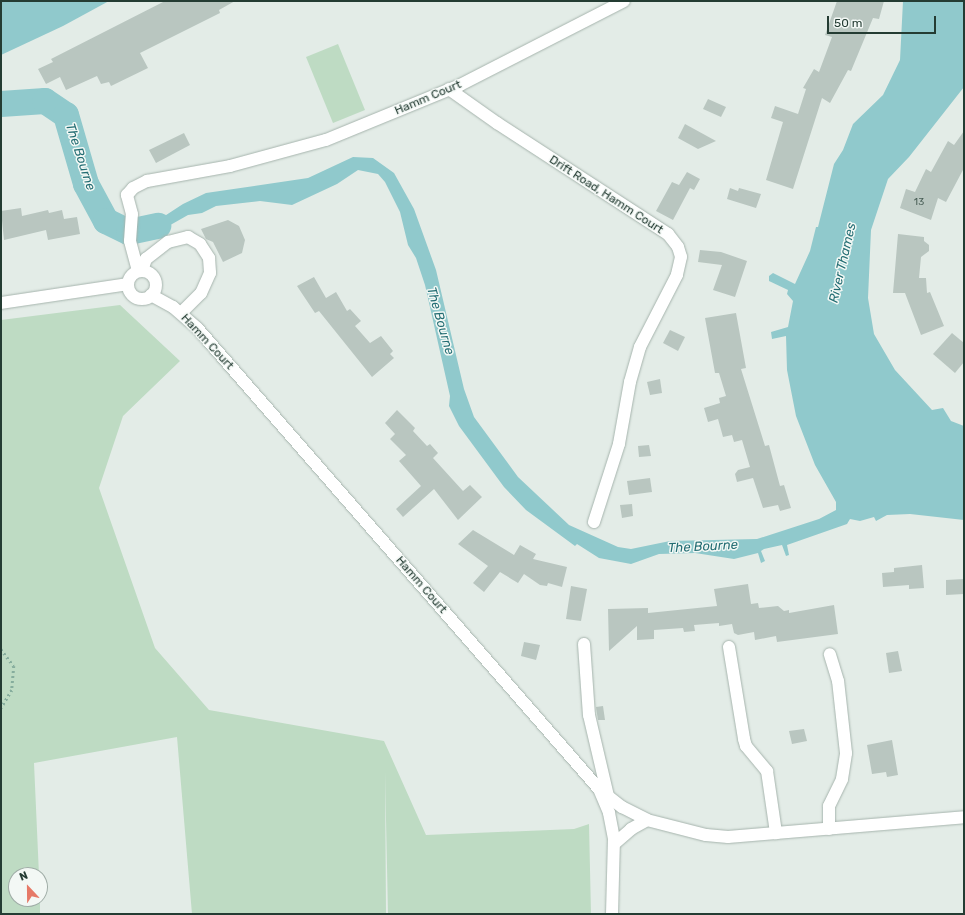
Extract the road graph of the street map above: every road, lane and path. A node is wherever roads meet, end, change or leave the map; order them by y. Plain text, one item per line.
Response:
1 (624, 1) edge
2 (450, 89) junction
3 (140, 271) junction
4 (128, 284) junction
5 (151, 295) junction
6 (1, 303) edge
7 (181, 313) junction
8 (594, 522) dead end
9 (584, 644) dead end
10 (729, 647) dead end
11 (1, 649) edge
12 (830, 654) dead end
13 (1, 708) edge
14 (604, 793) junction
15 (964, 817) edge
16 (647, 820) junction
17 (829, 829) junction
18 (776, 833) junction
19 (614, 844) junction
20 (612, 914) edge

1 - 2 street, Hamm Court
2 - 3 street, Hamm Court
2 - 8 street, Drift Road, Hamm Court
3 - 4 street
3 - 5 street
3 - 7 street
4 - 5 street
4 - 6 street
5 - 7 street, Hamm Court
7 - 14 street, Hamm Court
9 - 14 street
10 - 18 street
11 - 13 path
12 - 17 street
14 - 16 street
14 - 19 street, Hamm Court
15 - 17 street
16 - 18 street
16 - 19 street
17 - 18 street
19 - 20 street, Hamm Court

